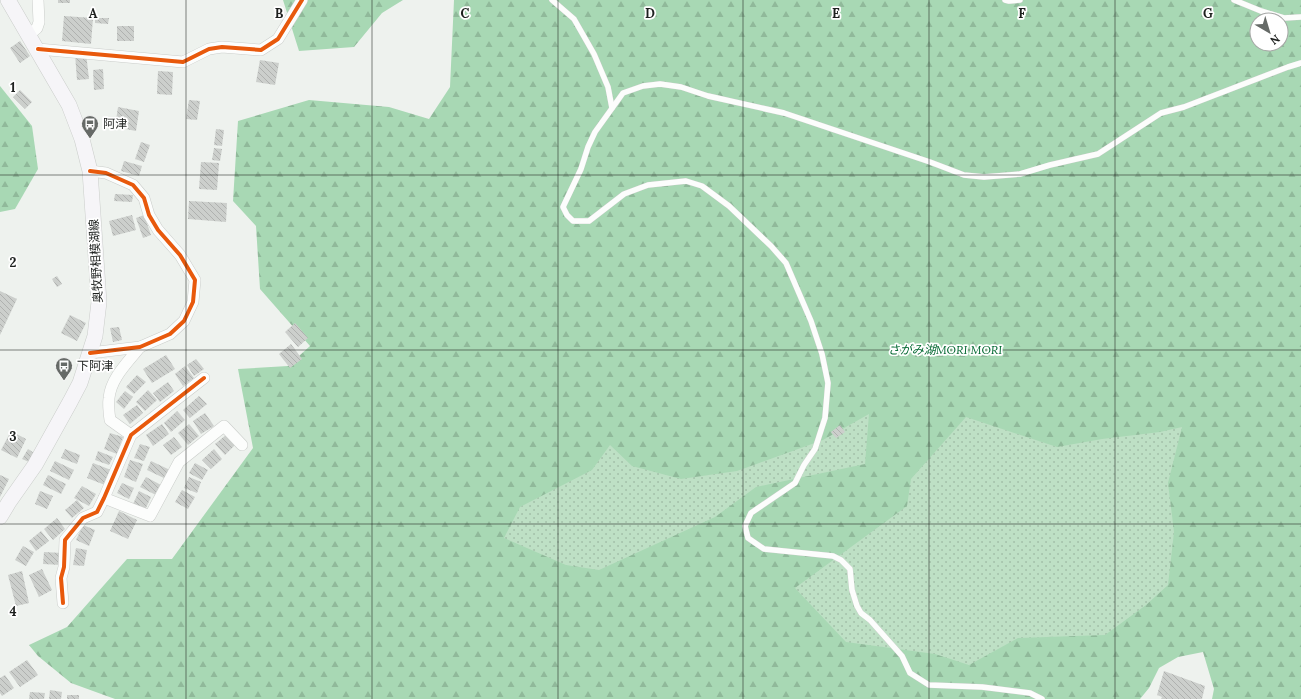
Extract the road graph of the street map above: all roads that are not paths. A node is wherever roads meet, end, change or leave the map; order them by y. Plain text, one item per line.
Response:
1 (8, 0) edge
2 (38, 0) edge
3 (302, 0) edge
4 (552, 0) edge
5 (1005, 0) edge
6 (1020, 0) edge
7 (1234, 0) edge
8 (1301, 17) edge
9 (29, 35) junction
10 (38, 50) junction
11 (1301, 63) edge
12 (612, 108) junction
13 (90, 171) junction
14 (140, 347) junction
15 (90, 353) junction
16 (204, 378) dead end
17 (131, 434) junction
18 (242, 445) dead end
19 (104, 498) junction
20 (0, 517) edge
21 (64, 603) dead end
22 (1042, 699) edge

1 - 9 main road, 奥牧野相模湖線
2 - 9 street
3 - 10 street
4 - 12 lane
5 - 6 lane
7 - 8 lane
9 - 10 main road, 奥牧野相模湖線
10 - 13 main road, 奥牧野相模湖線
11 - 12 lane
12 - 22 lane
13 - 14 street
13 - 15 main road, 奥牧野相模湖線
14 - 15 street
14 - 17 street
15 - 20 main road, 奥牧野相模湖線
16 - 17 street
17 - 19 street
18 - 19 street
19 - 21 street

